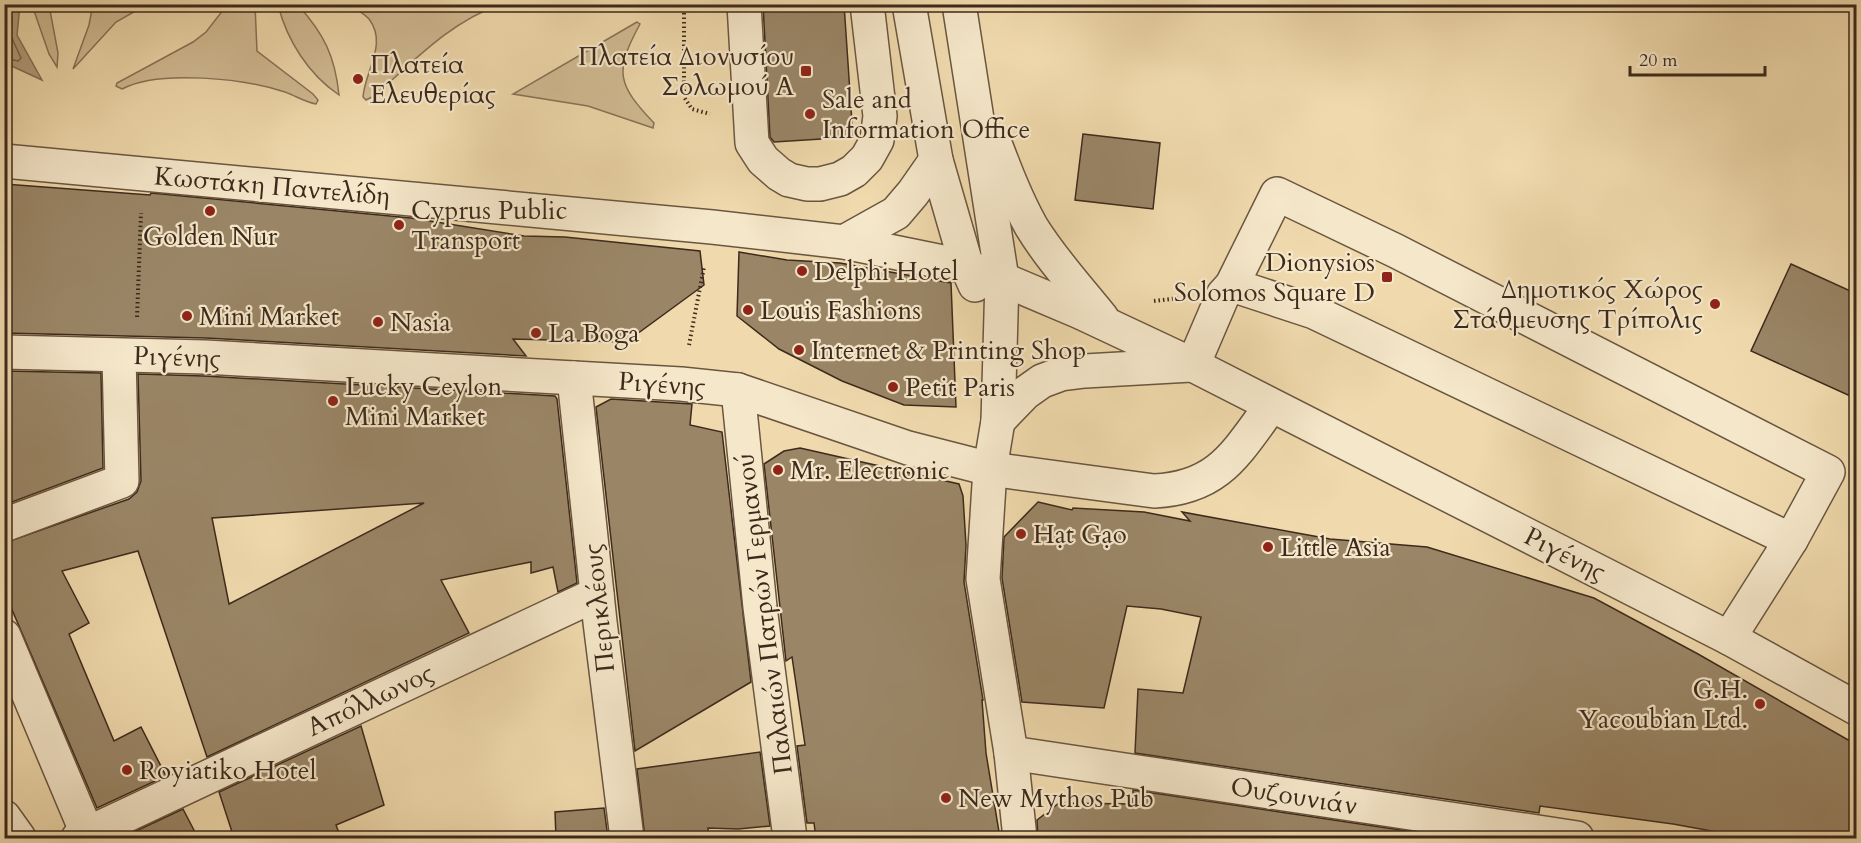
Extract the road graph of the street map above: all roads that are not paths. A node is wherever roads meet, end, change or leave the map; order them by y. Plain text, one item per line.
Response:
1 (744, 4) edge
2 (867, 4) edge
3 (909, 4) edge
4 (959, 4) edge
5 (970, 80) junction
6 (4, 160) edge
7 (936, 160) junction
8 (844, 242) junction
9 (967, 267) junction
10 (1002, 279) junction
11 (1232, 285) junction
12 (1106, 323) junction
13 (1000, 345) junction
14 (4, 352) edge
15 (127, 356) junction
16 (1193, 365) junction
17 (574, 378) junction
18 (738, 390) junction
19 (1271, 406) junction
20 (998, 421) junction
21 (990, 469) junction
22 (4, 525) edge
23 (1791, 540) junction
24 (597, 594) junction
25 (4, 636) edge
26 (1729, 638) junction
27 (1857, 708) edge
28 (1011, 753) junction
29 (4, 818) edge
30 (82, 836) edge
31 (19, 838) edge
32 (627, 838) edge
33 (790, 838) edge
34 (1020, 838) edge
35 (1577, 838) edge

1 - 2 street
3 - 7 street
4 - 5 street
5 - 10 street
5 - 12 street
6 - 8 street, Kωστάκη Παντελίδη
7 - 8 street
7 - 9 street
8 - 9 street, Kωστάκη Παντελίδη
9 - 10 street, Kωστάκη Παντελίδη
9 - 13 street
10 - 12 street, Ριγένης
10 - 13 street
11 - 16 street
11 - 23 street
11 - 23 street
12 - 16 street, Ριγένης
13 - 20 street
14 - 15 street, Ριγένης
15 - 17 street, Ριγένης
15 - 22 street
16 - 19 street, Ριγένης
16 - 20 street
17 - 18 street, Ριγένης
17 - 24 street, Περικλέους
18 - 21 street, Ριγένης
18 - 33 street, Παλαιών Πατρών Γερμανού
19 - 21 street, Ριγένης
19 - 26 street, Ριγένης
20 - 21 street
21 - 28 street
23 - 26 street
24 - 30 street, Απόλλωνος
24 - 32 street, Περικλέους
25 - 30 street
26 - 27 street, Ριγένης
28 - 34 street
28 - 35 street, Ουζουνιάν
29 - 31 street

